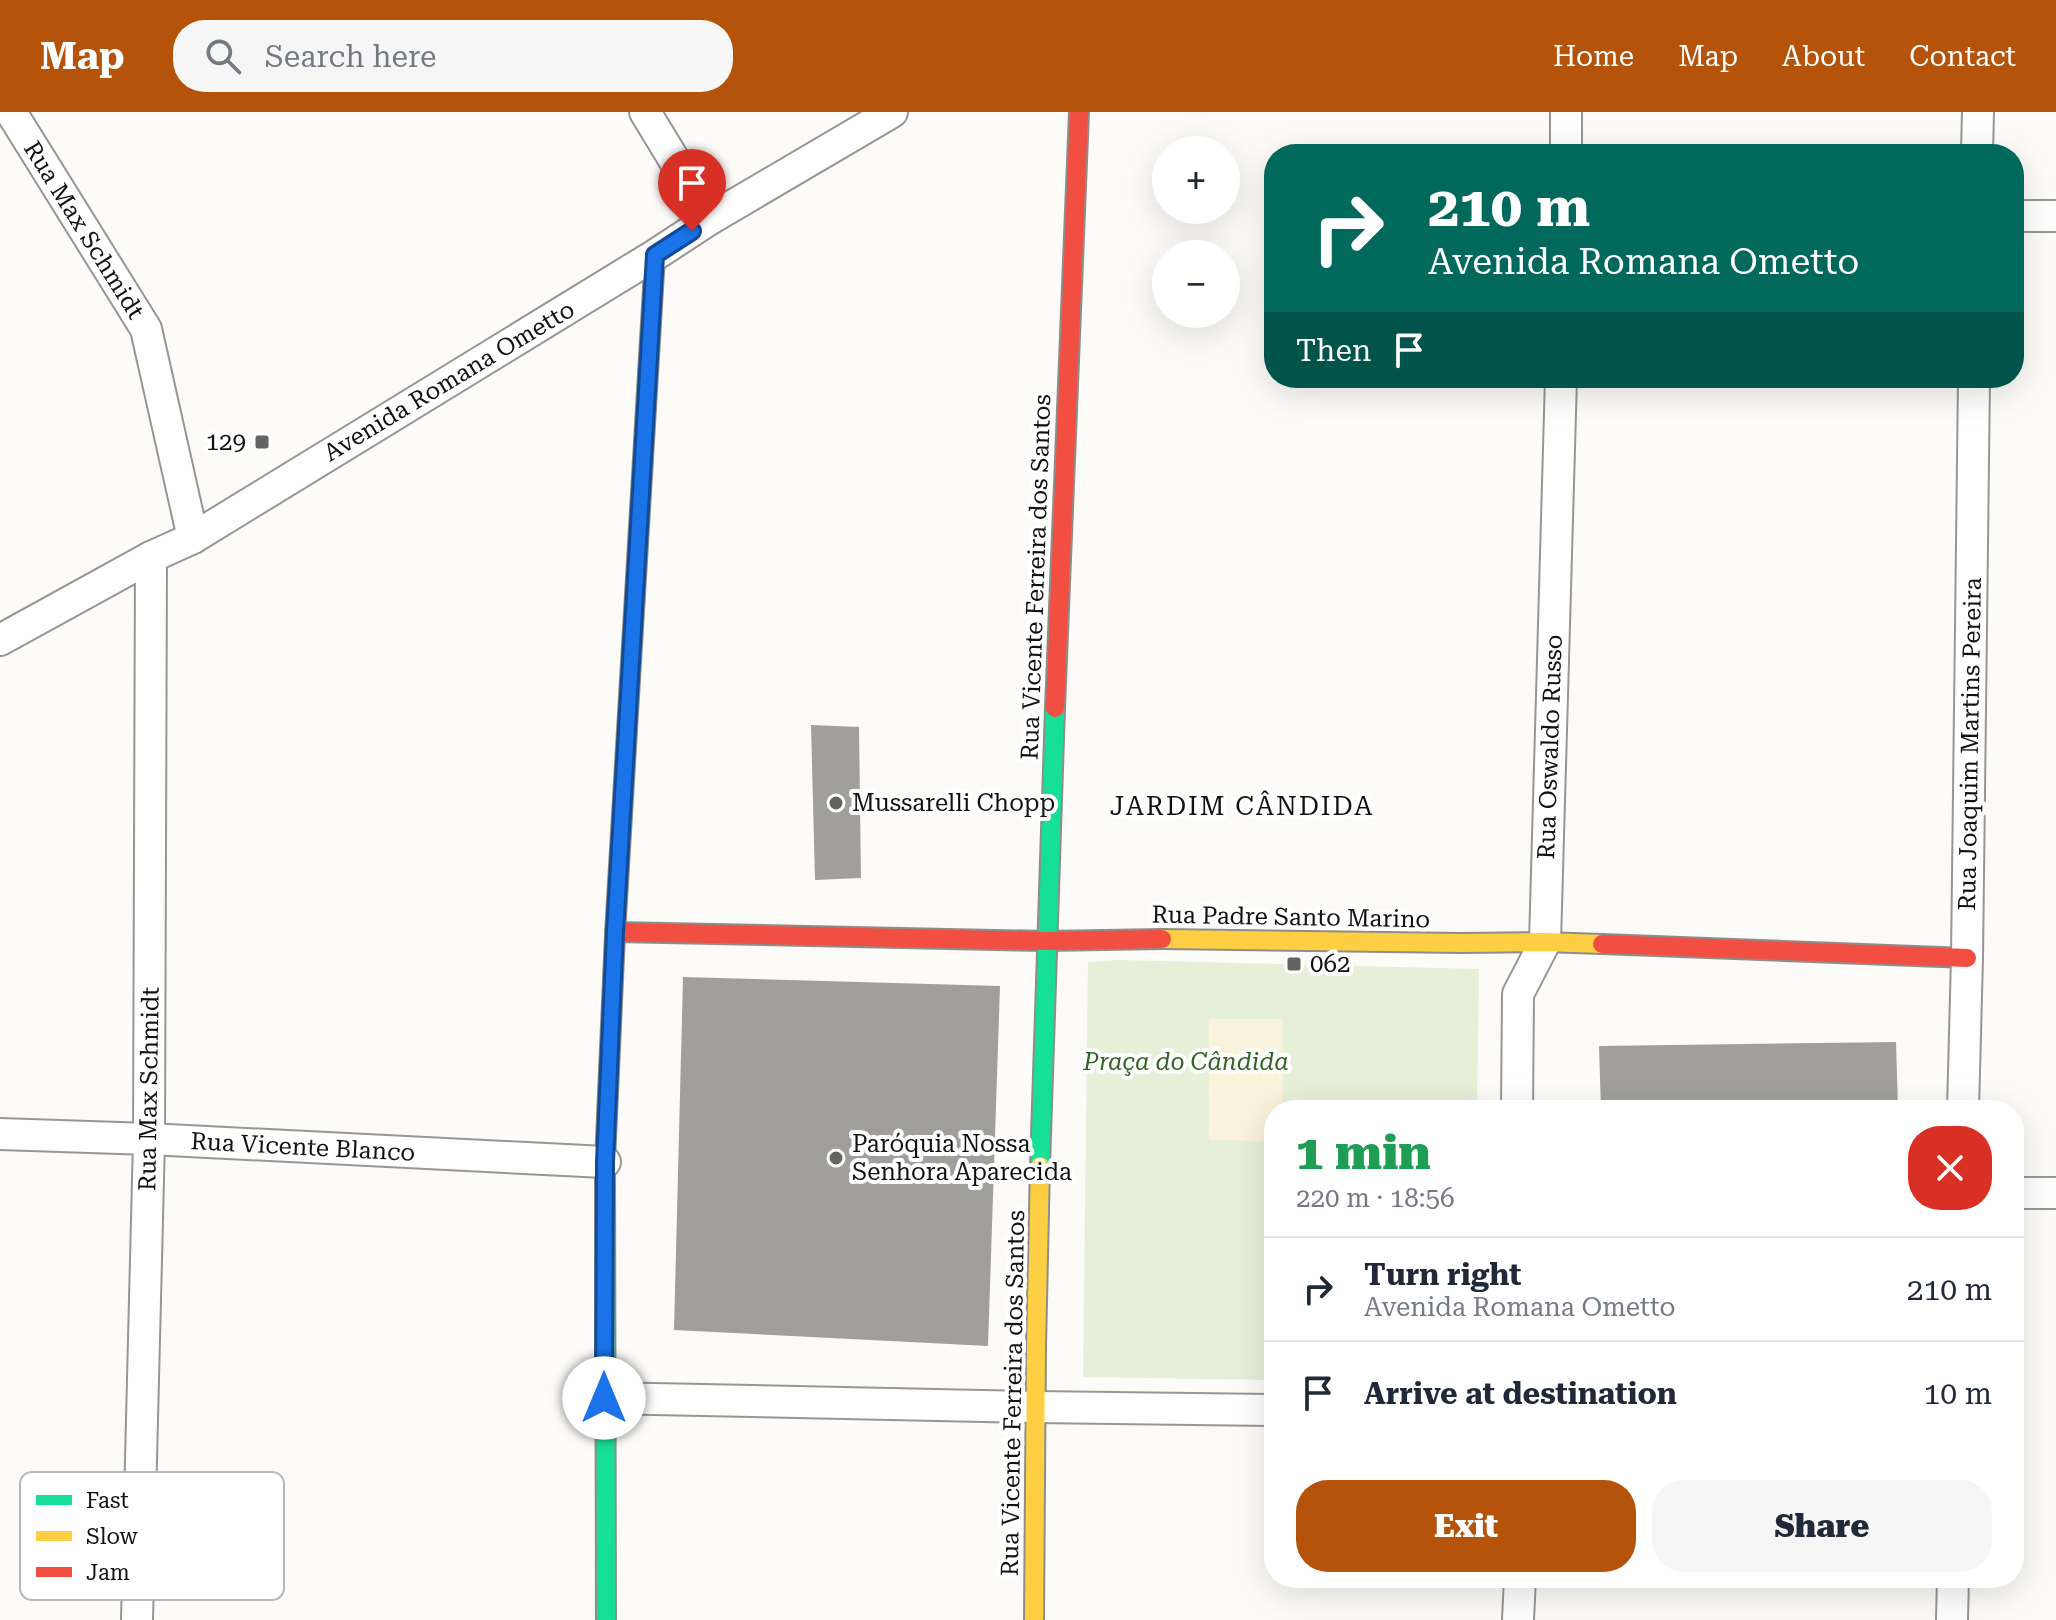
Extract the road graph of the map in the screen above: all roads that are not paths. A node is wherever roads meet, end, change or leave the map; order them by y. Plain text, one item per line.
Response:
1 (11, 112) edge
2 (645, 112) edge
3 (892, 112) edge
4 (1079, 112) edge
5 (1566, 112) edge
6 (1978, 112) edge
7 (1566, 144) edge
8 (1977, 144) edge
9 (2024, 216) edge
10 (2056, 216) edge
11 (710, 219) junction
12 (655, 255) junction
13 (1561, 388) edge
14 (1974, 388) edge
15 (193, 538) junction
16 (151, 557) junction
17 (0, 640) edge
18 (615, 932) junction
19 (1046, 941) junction
20 (1545, 942) junction
21 (1967, 958) junction
22 (1517, 1100) edge
23 (1963, 1100) edge
24 (0, 1134) edge
25 (149, 1139) junction
26 (605, 1162) junction
27 (2024, 1193) edge
28 (2056, 1193) edge
29 (604, 1398) junction
30 (1034, 1407) junction
31 (1264, 1410) edge
32 (141, 1472) edge
33 (1520, 1588) edge
34 (1953, 1588) edge
35 (137, 1600) edge
36 (137, 1620) edge
37 (606, 1620) edge
38 (1034, 1620) edge
39 (1518, 1620) edge
40 (1952, 1620) edge

1 - 15 street, Rua Max Schmidt
2 - 11 street
3 - 11 street, Avenida Romana Ometto
4 - 19 street, Rua Vicente Ferreira dos Santos
5 - 7 street
6 - 8 street
9 - 10 street
11 - 12 street, Avenida Romana Ometto
12 - 15 street, Avenida Romana Ometto
12 - 18 street
13 - 20 street, Rua Oswaldo Russo
14 - 21 street, Rua Joaquim Martins Pereira
15 - 16 street, Avenida Romana Ometto
16 - 17 street, Avenida Romana Ometto
16 - 25 street, Rua Max Schmidt
18 - 19 street, Rua Padre Santo Marino
18 - 26 street
19 - 20 street, Rua Padre Santo Marino
19 - 30 street, Rua Vicente Ferreira dos Santos
20 - 21 street, Rua Padre Santo Marino
20 - 22 street, Rua Oswaldo Russo
21 - 23 street, Rua Joaquim Martins Pereira
24 - 25 street, Rua Vicente Blanco
25 - 26 street, Rua Vicente Blanco
25 - 32 street, Rua Max Schmidt
26 - 29 street
27 - 28 street
29 - 30 street
29 - 37 street
30 - 31 street
30 - 38 street, Rua Vicente Ferreira dos Santos
33 - 39 street
34 - 40 street
35 - 36 street, Rua Max Schmidt

